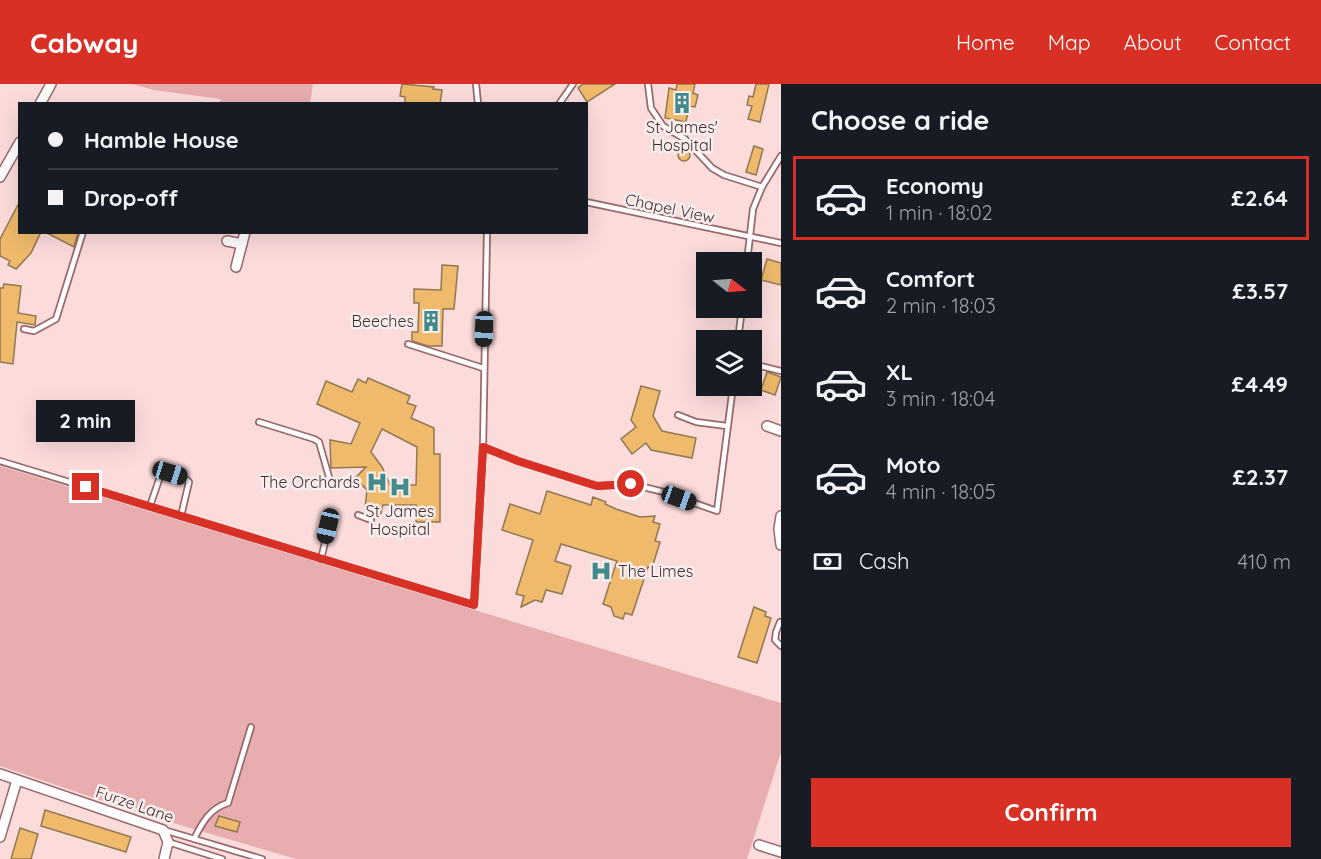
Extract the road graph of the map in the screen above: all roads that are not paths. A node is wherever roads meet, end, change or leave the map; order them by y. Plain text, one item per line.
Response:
1 (51, 84) edge
2 (476, 84) edge
3 (573, 84) edge
4 (648, 84) edge
5 (41, 102) edge
6 (478, 102) edge
7 (561, 102) edge
8 (18, 146) edge
9 (781, 156) edge
10 (0, 177) edge
11 (762, 187) junction
12 (588, 202) edge
13 (82, 234) edge
14 (244, 234) edge
15 (488, 234) edge
16 (749, 236) junction
17 (228, 241) dead end
18 (781, 243) edge
19 (242, 244) junction
20 (748, 252) edge
21 (236, 267) dead end
22 (24, 329) dead end
23 (408, 344) dead end
24 (762, 366) edge
25 (483, 368) junction
26 (781, 371) edge
27 (732, 396) edge
28 (678, 416) dead end
29 (260, 422) dead end
30 (727, 426) junction
31 (767, 426) dead end
32 (781, 431) edge
33 (483, 447) junction
34 (0, 461) edge
35 (329, 477) dead end
36 (150, 506) junction
37 (358, 515) dead end
38 (180, 516) junction
39 (781, 516) edge
40 (371, 520) dead end
41 (328, 526) dead end
42 (781, 545) edge
43 (321, 559) junction
44 (780, 622) edge
45 (781, 646) edge
46 (251, 727) dead end
47 (0, 774) edge
48 (17, 780) junction
49 (163, 830) junction
50 (0, 837) edge
51 (194, 839) junction
52 (168, 843) junction
53 (759, 845) dead end
54 (781, 852) edge
55 (164, 859) edge
56 (222, 859) edge
57 (262, 859) edge

1 - 5 street
2 - 6 lane
3 - 7 lane
4 - 11 lane
8 - 10 street
9 - 11 lane
11 - 16 lane
12 - 16 lane, Chapel View
13 - 22 lane
14 - 19 street
15 - 25 lane
16 - 18 lane, Chapel View
16 - 20 lane
17 - 19 street
19 - 21 street
23 - 25 lane
24 - 26 lane
25 - 33 lane
27 - 30 lane
28 - 30 lane
29 - 35 lane
30 - 33 lane
31 - 32 street
33 - 43 lane
34 - 36 lane
36 - 38 lane
36 - 38 lane
37 - 40 lane
38 - 43 lane
39 - 42 street
41 - 43 lane
44 - 45 lane
46 - 51 lane
47 - 48 street, Furze Lane
48 - 49 street, Furze Lane
48 - 50 street
49 - 51 lane, Furze Lane
49 - 52 street
51 - 57 lane, Furze Lane
52 - 55 street
52 - 56 lane
53 - 54 street

